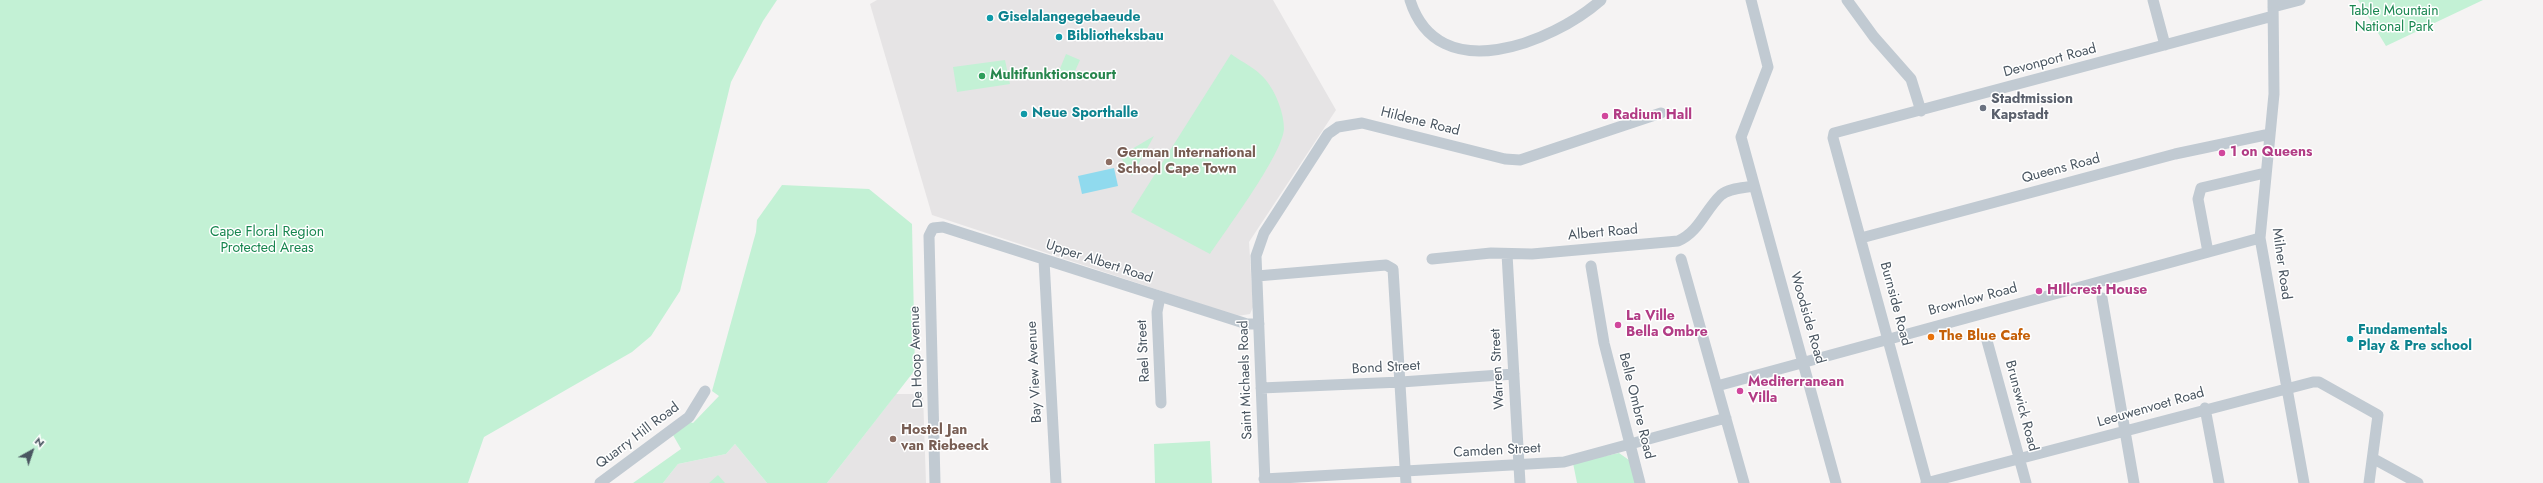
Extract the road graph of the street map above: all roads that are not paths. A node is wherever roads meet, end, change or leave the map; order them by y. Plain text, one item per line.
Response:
1 (1410, 0) edge
2 (1601, 0) edge
3 (1751, 0) edge
4 (1847, 0) edge
5 (2153, 0) edge
6 (2300, 0) edge
7 (2273, 8) edge
8 (2165, 45) junction
9 (1921, 110) junction
10 (1661, 113) dead end
11 (1834, 133) joint
12 (2270, 134) junction
13 (2265, 173) junction
14 (1754, 186) junction
15 (931, 230) joint
16 (1861, 238) junction
17 (2260, 238) junction
18 (2208, 252) junction
19 (1507, 254) junction
20 (1432, 259) dead end
21 (1681, 259) dead end
22 (1044, 260) junction
23 (1591, 266) dead end
24 (1257, 276) junction
25 (1160, 298) junction
26 (2102, 298) dead end
27 (1259, 324) junction
28 (1986, 337) dead end
29 (1888, 338) junction
30 (1802, 361) junction
31 (1514, 374) junction
32 (1401, 382) junction
33 (1717, 386) junction
34 (1261, 388) junction
35 (2286, 388) junction
36 (705, 391) dead end
37 (1161, 403) dead end
38 (2205, 408) junction
39 (1726, 418) junction
40 (2125, 432) junction
41 (1629, 445) junction
42 (2019, 458) junction
43 (2374, 458) junction
44 (1519, 464) junction
45 (1406, 470) junction
46 (1265, 481) edge
47 (600, 483) edge
48 (935, 483) edge
49 (1056, 483) edge
50 (1406, 483) edge
51 (1520, 483) edge
52 (1640, 483) edge
53 (1744, 483) edge
54 (1836, 483) edge
55 (1927, 483) edge
56 (2026, 483) edge
57 (2134, 483) edge
58 (2219, 483) edge
59 (2304, 483) edge
60 (2370, 483) edge
61 (2418, 483) edge

1 - 2 street
3 - 14 street, Woodside Road
4 - 9 street
5 - 8 street
6 - 7 street, Devonport Road
7 - 8 street, Devonport Road
7 - 12 street, Milner Road
8 - 9 street, Devonport Road
9 - 11 street, Devonport Road
10 - 24 street, Hildene Road
11 - 16 street, Burnside Road
12 - 13 street, Milner Road
12 - 16 street, Queens Road
13 - 17 street, Milner Road
13 - 18 street
14 - 19 street, Albert Road
14 - 30 street, Woodside Road
15 - 22 street, Upper Albert Road
15 - 48 street, De Hoop Avenue
16 - 29 street, Burnside Road
17 - 18 street, Brownlow Road
17 - 35 street, Milner Road
18 - 29 street, Brownlow Road
19 - 20 street, Albert Road
19 - 31 street, Warren Street
21 - 33 street
22 - 25 street, Upper Albert Road
22 - 49 street, Bay View Avenue
23 - 41 street, Belle Ombre Road
24 - 27 street, Saint Michaels Road
24 - 32 street
25 - 27 street, Upper Albert Road
25 - 37 street, Rael Street
26 - 40 street
27 - 34 street, Saint Michaels Road
28 - 42 street, Brunswick Road
29 - 30 street, Brownlow Road
29 - 55 street, Burnside Road
30 - 33 street, Brownlow Road
30 - 54 street, Woodside Road
31 - 32 street, Bond Street
31 - 44 street, Warren Street
32 - 34 street, Bond Street
32 - 45 street
33 - 39 street
34 - 46 street, Saint Michaels Road
35 - 38 street, Leeuwenvoet Road
35 - 43 street, Leeuwenvoet Road
35 - 59 street, Milner Road
36 - 47 street, Quarry Hill Road
38 - 40 street, Leeuwenvoet Road
38 - 58 street
39 - 41 street, Camden Street
39 - 53 street
40 - 42 street, Leeuwenvoet Road
40 - 57 street
41 - 44 street, Camden Street
41 - 52 street, Belle Ombre Road
42 - 55 street, Leeuwenvoet Road
42 - 56 street, Brunswick Road
43 - 60 street
43 - 61 street
44 - 45 street, Camden Street
44 - 51 street, Warren Street
45 - 46 street, Camden Street
45 - 50 street

